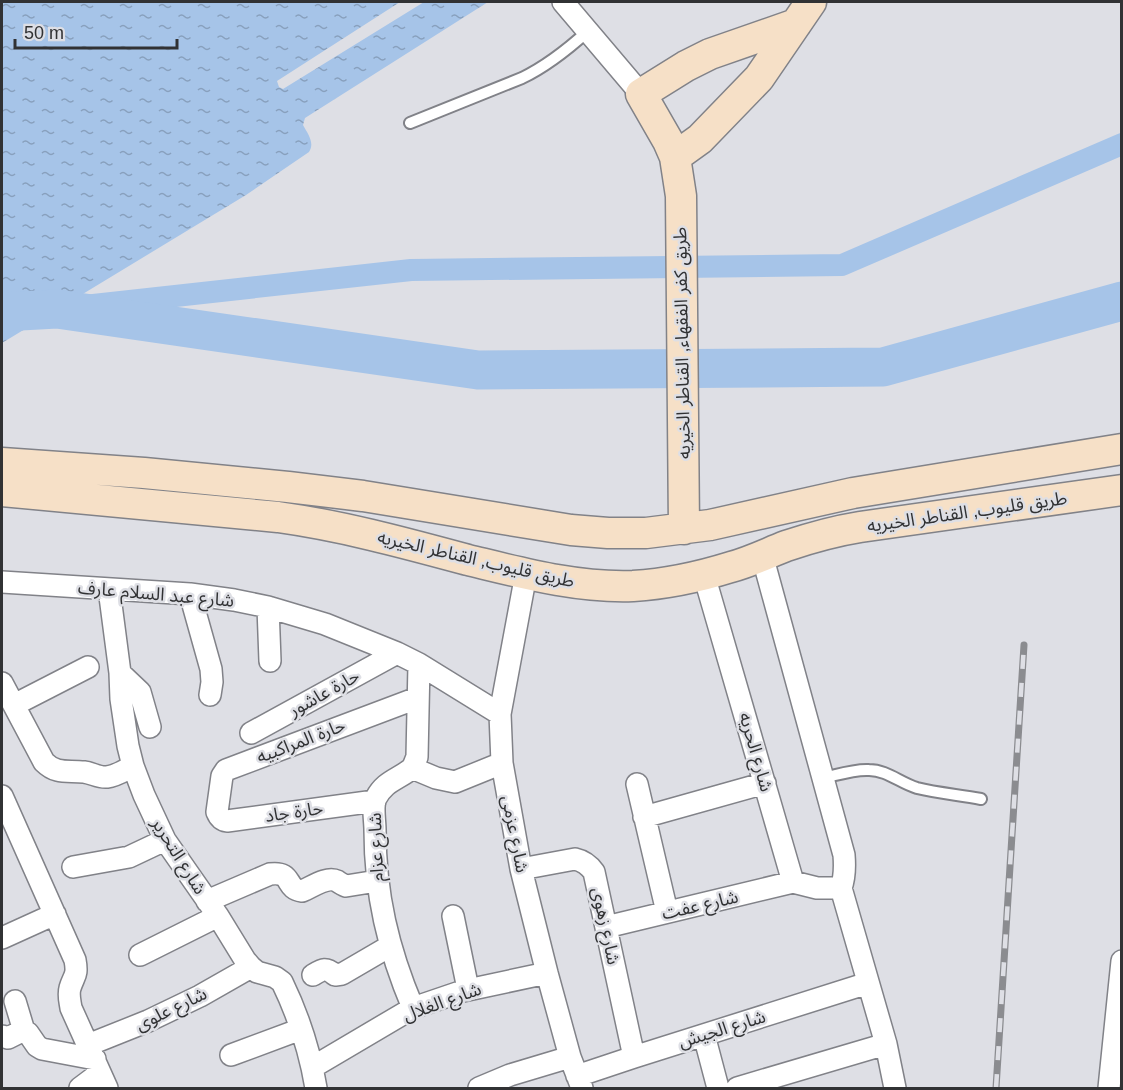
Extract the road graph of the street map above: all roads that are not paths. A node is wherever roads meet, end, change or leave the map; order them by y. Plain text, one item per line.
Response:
1 (563, 2) edge
2 (804, 13) edge
3 (588, 31) junction
4 (640, 94) junction
5 (410, 123) dead end
6 (675, 157) junction
7 (1122, 449) edge
8 (2, 463) edge
9 (1122, 490) edge
10 (2, 491) edge
11 (684, 529) junction
12 (762, 555) junction
13 (526, 574) junction
14 (704, 575) junction
15 (2, 582) edge
16 (109, 589) junction
17 (190, 594) junction
18 (268, 607) junction
19 (397, 652) junction
20 (270, 661) dead end
21 (418, 664) junction
22 (88, 667) dead end
23 (120, 673) junction
24 (2, 683) edge
25 (210, 695) dead end
26 (417, 698) junction
27 (14, 705) junction
28 (500, 714) junction
29 (150, 727) dead end
30 (251, 733) dead end
31 (502, 763) junction
32 (133, 766) junction
33 (412, 768) junction
34 (823, 778) junction
35 (765, 783) junction
36 (637, 784) dead end
37 (2, 796) edge
38 (981, 799) dead end
39 (375, 801) junction
40 (218, 812) joint
41 (645, 818) junction
42 (165, 840) junction
43 (73, 867) dead end
44 (521, 868) junction
45 (377, 881) junction
46 (793, 882) junction
47 (840, 888) junction
48 (213, 909) junction
49 (667, 912) junction
50 (55, 914) junction
51 (453, 916) dead end
52 (606, 927) junction
53 (2, 938) edge
54 (390, 945) junction
55 (140, 955) dead end
56 (1122, 961) edge
57 (251, 968) junction
58 (547, 973) junction
59 (313, 975) dead end
60 (868, 983) junction
61 (468, 989) junction
62 (15, 1001) dead end
63 (413, 1008) junction
64 (301, 1029) junction
65 (24, 1031) junction
66 (704, 1035) junction
67 (2, 1036) edge
68 (886, 1044) junction
69 (231, 1055) dead end
70 (634, 1057) junction
71 (98, 1066) edge
72 (313, 1067) junction
73 (576, 1074) edge
74 (80, 1089) edge
75 (316, 1089) edge
76 (479, 1089) edge
77 (718, 1089) edge
78 (737, 1089) edge
79 (895, 1089) edge
80 (1109, 1089) edge

1 - 3 street, طريق كفر الفقهاء, القناطر الخيريه
2 - 4 main road
2 - 6 main road
3 - 4 street, طريق كفر الفقهاء, القناطر الخيريه
3 - 5 lane
4 - 6 main road, طريق كفر الفقهاء, القناطر الخيريه
6 - 11 main road, طريق كفر الفقهاء, القناطر الخيريه
7 - 11 main road, طريق قليوب, القناطر الخيريه
8 - 11 main road, طريق قليوب, القناطر الخيريه
9 - 12 main road, طريق قليوب, القناطر الخيريه
10 - 13 main road, طريق قليوب, القناطر الخيريه
12 - 14 main road, طريق قليوب, القناطر الخيريه
12 - 34 street
13 - 14 main road, طريق قليوب, القناطر الخيريه
13 - 28 street, شارع عزمى
14 - 35 street, شارع الحريه
15 - 16 street, شارع عبد السلام عارف
16 - 17 street, شارع عبد السلام عارف
16 - 23 street, شارع التحرير
17 - 18 street, شارع عبد السلام عارف
17 - 25 street
18 - 19 street, شارع عبد السلام عارف
18 - 20 street
19 - 21 street, شارع عبد السلام عارف
19 - 30 street, حارة عاشور
21 - 26 street
21 - 28 street, شارع عبد السلام عارف
22 - 27 street
23 - 29 street
23 - 32 street, شارع التحرير
24 - 27 street
26 - 33 street
26 - 40 street, حارة المراكبيه
27 - 32 street
28 - 31 street, شارع عزمى
31 - 33 street
31 - 44 street, شارع عزمى
32 - 42 street, شارع التحرير
33 - 39 street, شارع عزام
34 - 38 lane
34 - 47 street
35 - 41 street
35 - 46 street, شارع الحريه
36 - 41 street
37 - 50 street
39 - 40 street, حارة جاد
39 - 45 street, شارع عزام
41 - 49 street
42 - 43 street
42 - 48 street, شارع التحرير
44 - 52 street, شارع زهوى
44 - 58 street, شارع عزمى
45 - 48 street
45 - 54 street, شارع عزام
46 - 47 street
46 - 49 street, شارع عفت
47 - 60 street
48 - 55 street
48 - 57 street, شارع التحرير
49 - 52 street, شارع عفت
50 - 53 street
50 - 71 street
51 - 61 street
52 - 70 street, شارع زهوى
54 - 59 street
54 - 63 street, شارع عزام
56 - 80 street
57 - 64 street
57 - 71 street, شارع علوى
58 - 61 street, شارع الغلال
58 - 73 street, شارع عزمى
60 - 66 street, شارع الجيش
60 - 68 street
61 - 63 street, شارع الغلال
62 - 65 street
63 - 72 street, شارع الغلال
64 - 69 street
64 - 72 street
65 - 67 street
65 - 71 street
66 - 70 street, شارع الجيش
66 - 77 street
68 - 78 street
68 - 79 street
70 - 73 street, شارع الجيش
71 - 74 street, شارع علوى
72 - 75 street
73 - 76 street, شارع الجيش

